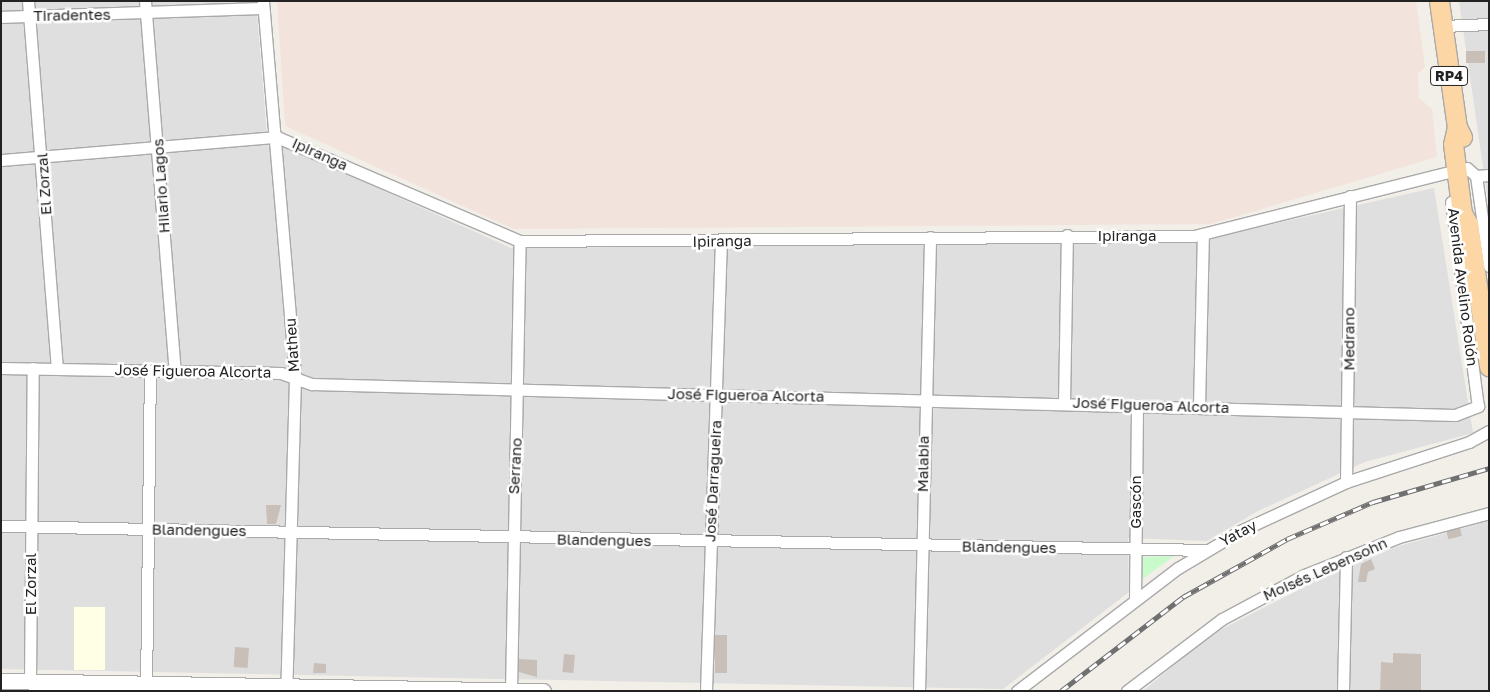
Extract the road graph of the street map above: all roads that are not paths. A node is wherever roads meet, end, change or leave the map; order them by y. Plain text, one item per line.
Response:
1 (28, 1) edge
2 (145, 1) edge
3 (1439, 1) edge
4 (263, 5) edge
5 (146, 14) junction
6 (29, 16) junction
7 (1, 17) edge
8 (1489, 24) edge
9 (1443, 26) junction
10 (277, 137) junction
11 (158, 147) junction
12 (42, 158) junction
13 (1, 160) edge
14 (1466, 171) junction
15 (1489, 175) edge
16 (1350, 196) junction
17 (1203, 234) junction
18 (1067, 236) junction
19 (930, 237) junction
20 (520, 241) junction
21 (721, 241) junction
22 (1489, 266) edge
23 (1489, 366) edge
24 (1, 368) edge
25 (33, 368) junction
26 (57, 368) junction
27 (150, 371) junction
28 (174, 371) junction
29 (295, 378) junction
30 (518, 388) junction
31 (716, 395) junction
32 (924, 399) junction
33 (1064, 402) junction
34 (1137, 405) junction
35 (1199, 406) junction
36 (1484, 407) edge
37 (1349, 411) junction
38 (1489, 431) edge
39 (1346, 482) junction
40 (1489, 513) edge
41 (1, 526) edge
42 (31, 526) junction
43 (147, 529) junction
44 (290, 532) junction
45 (511, 539) junction
46 (710, 541) junction
47 (921, 545) junction
48 (1136, 550) junction
49 (1206, 550) junction
50 (1346, 558) junction
51 (1135, 599) junction
52 (1, 681) edge
53 (30, 681) junction
54 (146, 687) edge
55 (286, 689) edge
56 (511, 690) edge
57 (543, 691) edge
58 (706, 691) edge
59 (919, 691) edge
60 (1017, 691) edge
61 (1127, 691) edge
62 (1343, 691) edge

1 - 6 street, El Zorzal
2 - 5 street, Hilario Lagos
3 - 9 main road, Avenida Avelino Rolón / RP4
4 - 5 street, Tiradentes
4 - 10 street, Matheu
5 - 6 street, Tiradentes
5 - 11 street, Hilario Lagos
6 - 7 street, Tiradentes
6 - 12 street, El Zorzal
8 - 9 street
9 - 14 main road, Avenida Avelino Rolón / RP4
10 - 11 street, Ipiranga
10 - 20 street, Ipiranga
10 - 29 street, Matheu
11 - 12 street, Ipiranga
11 - 28 street, Hilario Lagos
12 - 13 street, Ipiranga
12 - 26 street, El Zorzal
14 - 15 street, Ipiranga
14 - 16 street, Ipiranga
14 - 22 street, Avenida Avelino Rolón
14 - 23 main road, Avenida Avelino Rolón / RP4
14 - 36 street, Avenida Avelino Rolón
16 - 17 street, Ipiranga
16 - 37 street, Medrano
17 - 18 street, Ipiranga
17 - 35 street
18 - 19 street, Ipiranga
18 - 33 street
19 - 21 street, Ipiranga
19 - 32 street, Malabia
20 - 21 street, Ipiranga
20 - 30 street, Serrano
21 - 31 street, José Darragueira
24 - 25 street, José Figueroa Alcorta
25 - 26 street, José Figueroa Alcorta
25 - 42 street, El Zorzal
26 - 27 street, José Figueroa Alcorta
27 - 28 street, José Figueroa Alcorta
27 - 43 street
28 - 29 street, José Figueroa Alcorta
29 - 30 street, José Figueroa Alcorta
29 - 44 street, Matheu
30 - 31 street, José Figueroa Alcorta
30 - 45 street, Serrano
31 - 32 street, José Figueroa Alcorta
31 - 46 street, José Darragueira
32 - 33 street, José Figueroa Alcorta
32 - 47 street, Malabia
33 - 34 street, José Figueroa Alcorta
34 - 35 street, José Figueroa Alcorta
34 - 48 street, Gascón
35 - 37 street, José Figueroa Alcorta
36 - 37 street, José Figueroa Alcorta
37 - 39 street, Medrano
38 - 39 street, Yatay
39 - 49 street, Yatay
40 - 50 street, Moisés Lebensohn
41 - 42 street, Blandengues
42 - 43 street, Blandengues
42 - 53 street, El Zorzal
43 - 44 street, Blandengues
43 - 54 street
44 - 45 street, Blandengues
44 - 55 street, Matheu
45 - 46 street, Blandengues
45 - 56 street, Serrano
46 - 47 street, Blandengues
46 - 58 street, José Darragueira
47 - 48 street, Blandengues
47 - 59 street, Malabia
48 - 49 street, Blandengues
48 - 51 street, Gascón
49 - 51 street, Yatay
50 - 61 street, Moisés Lebensohn
50 - 62 street
51 - 60 street, Yatay
52 - 53 street
53 - 54 street
54 - 55 street
55 - 56 street
56 - 57 street

